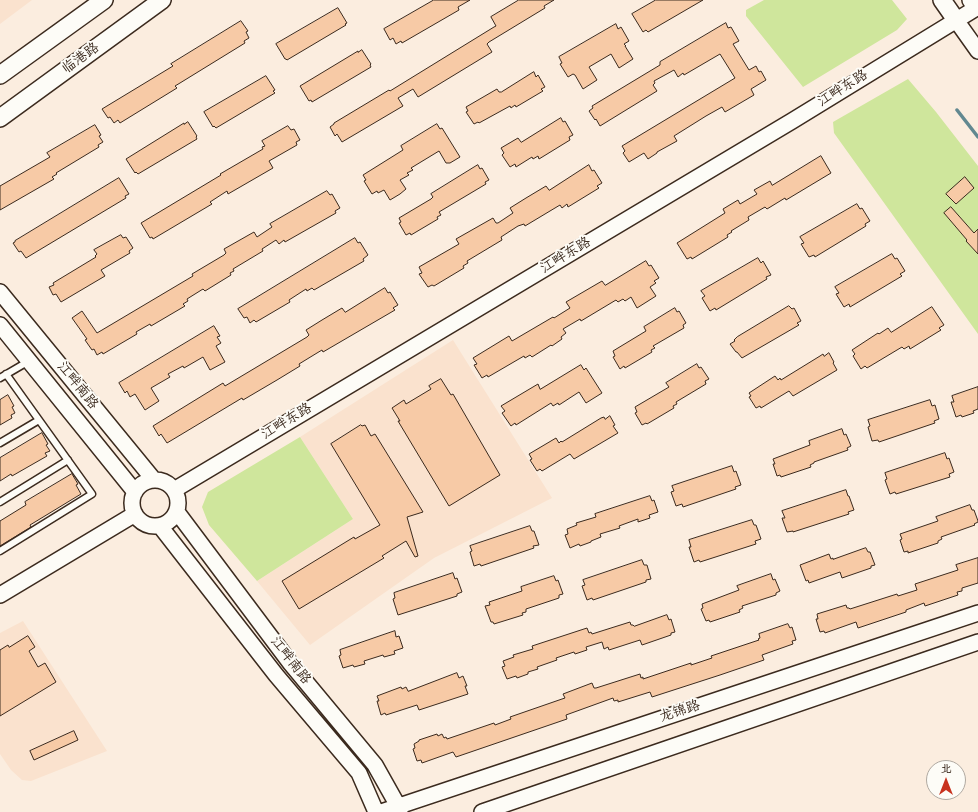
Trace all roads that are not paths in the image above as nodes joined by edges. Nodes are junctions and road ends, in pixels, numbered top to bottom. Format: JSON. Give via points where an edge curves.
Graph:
{"nodes":[{"id":1,"x":104,"y":0,"type":"edge"},
{"id":2,"x":162,"y":0,"type":"edge"},
{"id":3,"x":942,"y":0,"type":"edge"},
{"id":4,"x":976,"y":6,"type":"edge"},
{"id":5,"x":956,"y":20,"type":"junction"},
{"id":6,"x":978,"y":51,"type":"edge"},
{"id":7,"x":0,"y":75,"type":"edge"},
{"id":8,"x":0,"y":118,"type":"edge"},
{"id":9,"x":0,"y":292,"type":"edge"},
{"id":10,"x":0,"y":325,"type":"edge"},
{"id":11,"x":29,"y":361,"type":"junction"},
{"id":12,"x":6,"y":374,"type":"junction"},
{"id":13,"x":0,"y":378,"type":"edge"},
{"id":14,"x":39,"y":420,"type":"junction"},
{"id":15,"x":0,"y":443,"type":"edge"},
{"id":16,"x":68,"y":460,"type":"junction"},
{"id":17,"x":154,"y":480,"type":"junction"},
{"id":18,"x":174,"y":490,"type":"junction"},
{"id":19,"x":135,"y":492,"type":"junction"},
{"id":20,"x":0,"y":502,"type":"edge"},
{"id":21,"x":177,"y":512,"type":"junction"},
{"id":22,"x":135,"y":514,"type":"junction"},
{"id":23,"x":160,"y":526,"type":"junction"},
{"id":24,"x":0,"y":551,"type":"edge"},
{"id":25,"x":0,"y":595,"type":"edge"},
{"id":26,"x":978,"y":613,"type":"edge"},
{"id":27,"x":978,"y":642,"type":"edge"},
{"id":28,"x":399,"y":809,"type":"edge"},
{"id":29,"x":376,"y":812,"type":"edge"},
{"id":30,"x":381,"y":812,"type":"edge"},
{"id":31,"x":482,"y":812,"type":"edge"}],
"edges":[{"from":1,"to":7,"type":"main road"},
{"from":2,"to":8,"type":"main road","name":"临港路"},
{"from":3,"to":5,"type":"main road"},
{"from":4,"to":5,"type":"street","name":"江畔东路"},
{"from":5,"to":6,"type":"street"},
{"from":5,"to":18,"type":"street","name":"江畔东路"},
{"from":9,"to":17,"type":"street","name":"江畔南路"},
{"from":10,"to":11,"type":"street","name":"江畔南路"},
{"from":11,"to":12,"type":"lane"},
{"from":11,"to":19,"type":"street","name":"江畔南路"},
{"from":12,"to":13,"type":"lane"},
{"from":12,"to":14,"type":"lane"},
{"from":14,"to":15,"type":"lane"},
{"from":14,"to":16,"type":"lane"},
{"from":16,"to":20,"type":"lane"},
{"from":16,"to":24,"type":"lane","via":[[92,494]]},
{"from":17,"to":18,"type":"street","via":[[169,484]]},
{"from":17,"to":19,"type":"street","via":[[140,486]]},
{"from":18,"to":21,"type":"street","via":[[178,504]]},
{"from":19,"to":22,"type":"street","via":[[132,506]]},
{"from":21,"to":23,"type":"street","via":[[167,523]]},
{"from":21,"to":28,"type":"street","name":"江畔南路","via":[[291,664],[375,765]]},
{"from":22,"to":23,"type":"street","via":[[145,524]]},
{"from":22,"to":25,"type":"street"},
{"from":23,"to":29,"type":"street","name":"江畔南路","via":[[276,675],[359,773]]},
{"from":26,"to":28,"type":"street","name":"龙锦路"},
{"from":27,"to":31,"type":"street"},
{"from":28,"to":30,"type":"street","name":"龙锦路"}]}
